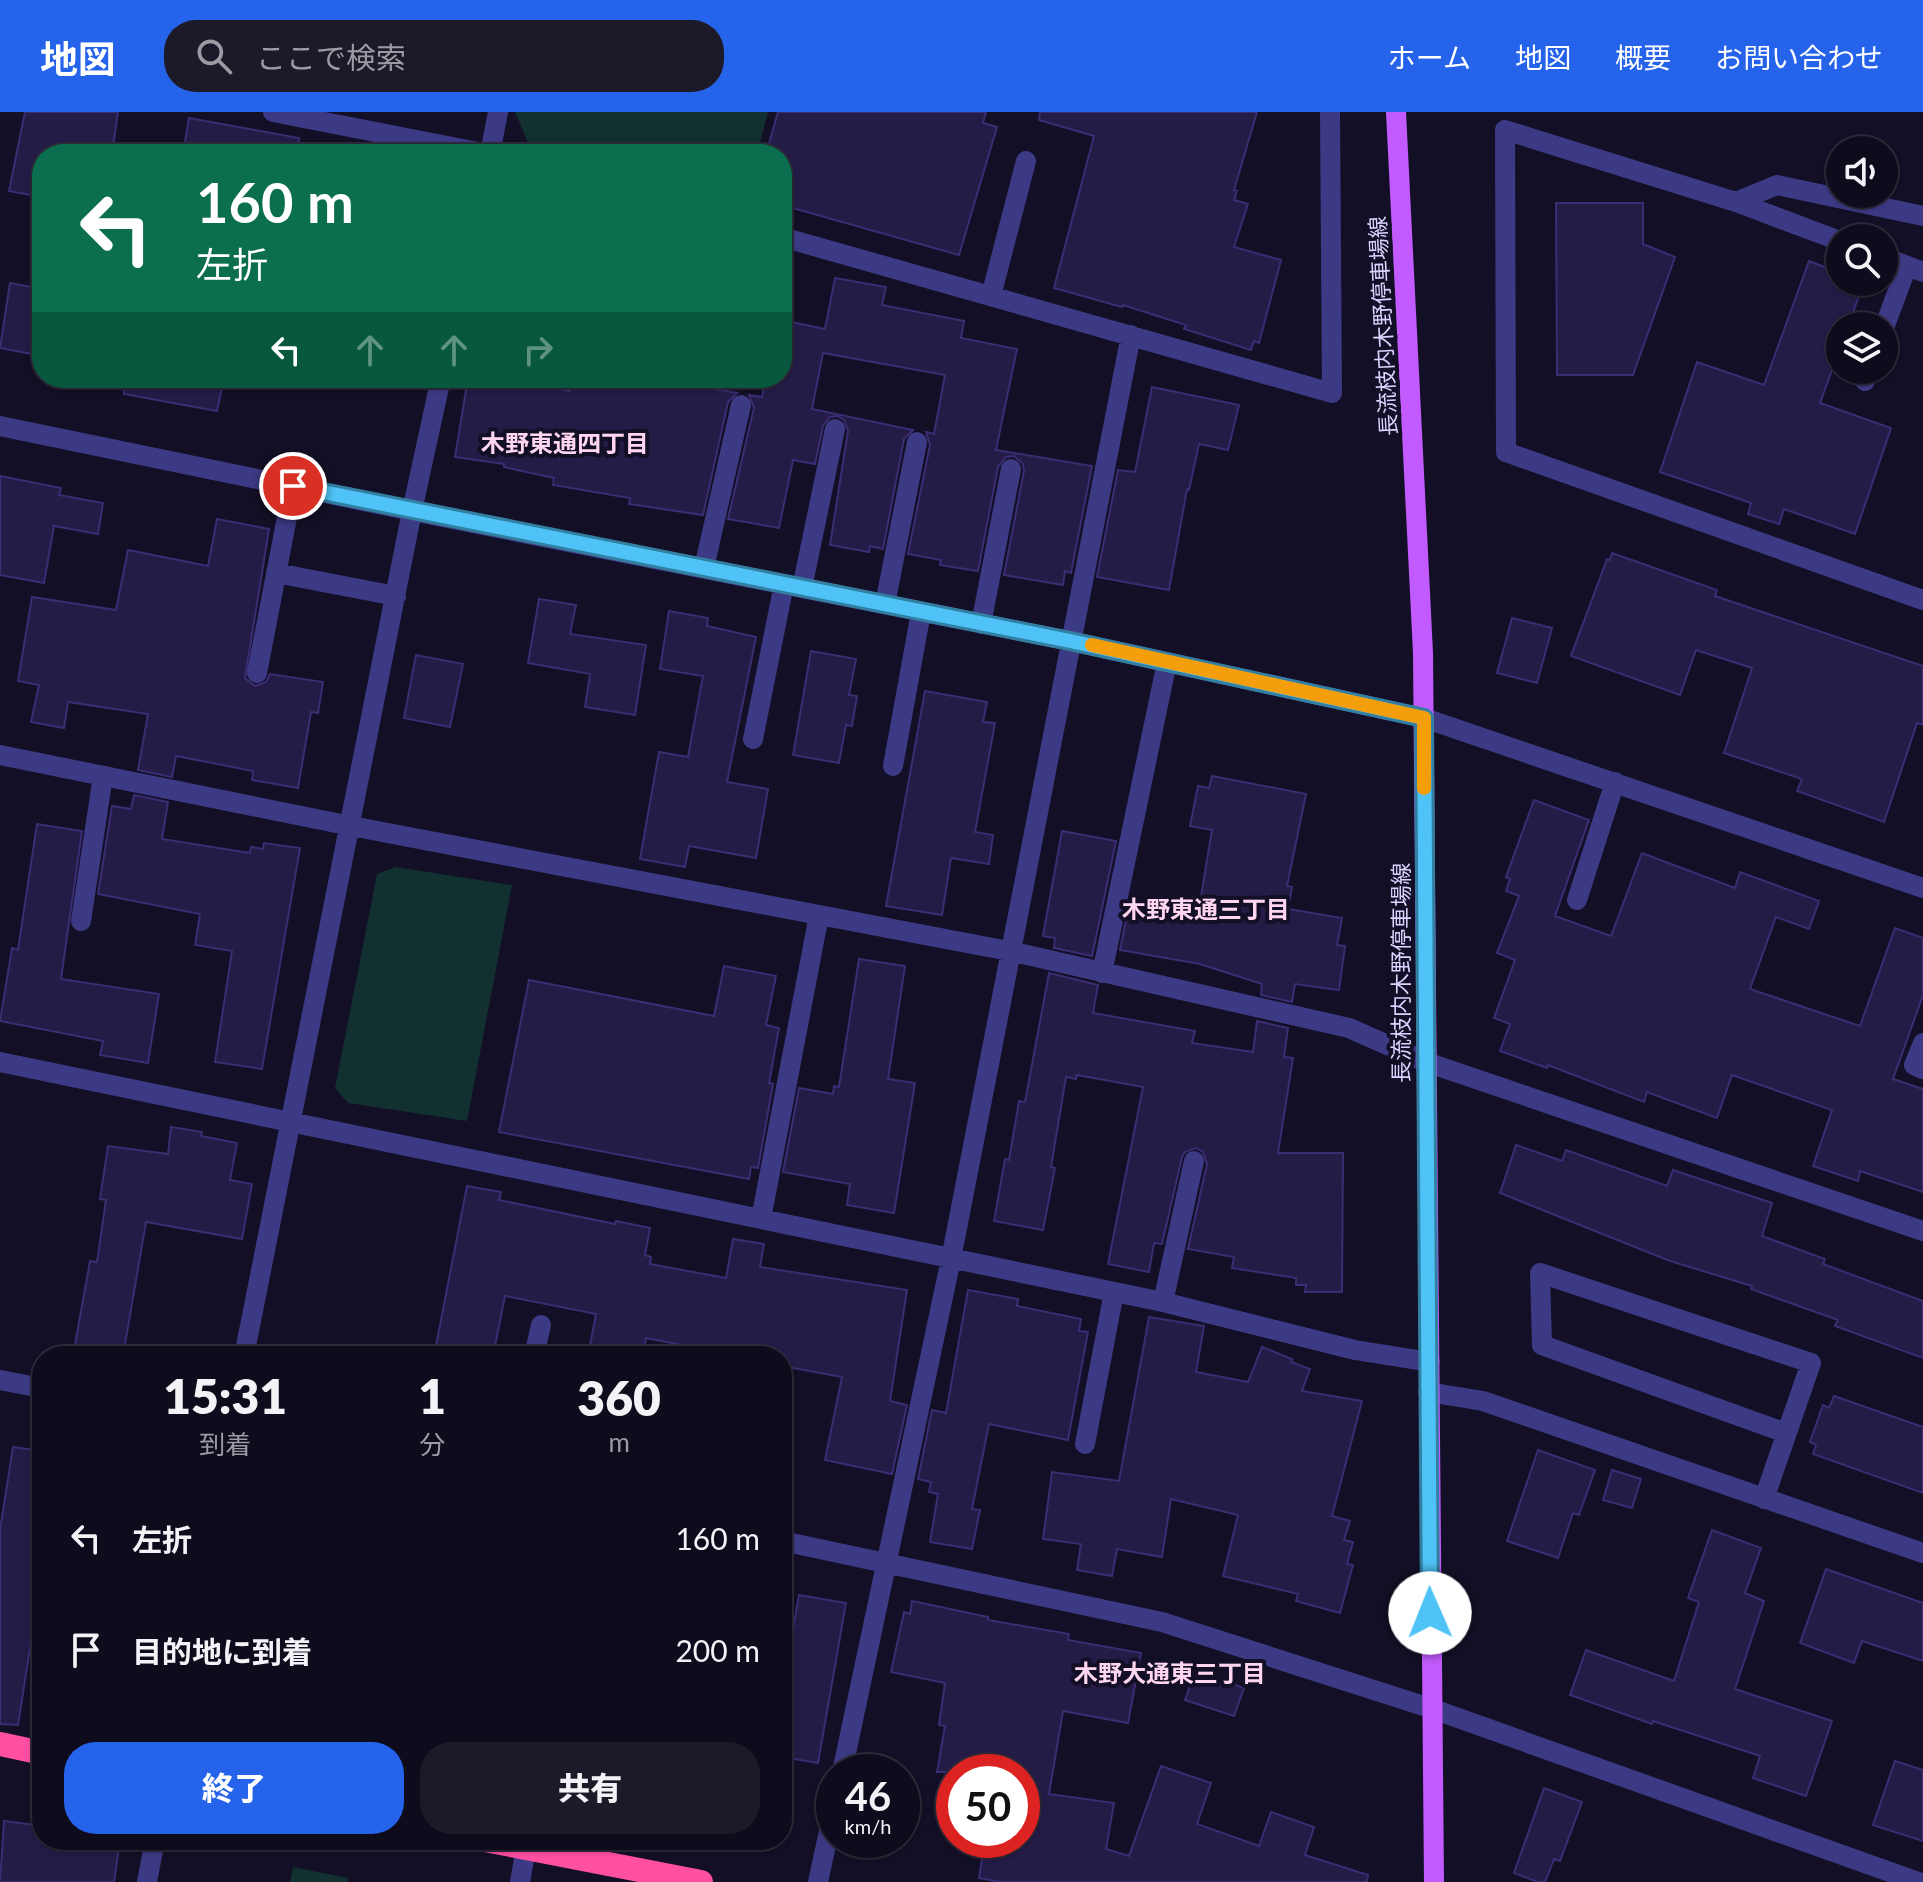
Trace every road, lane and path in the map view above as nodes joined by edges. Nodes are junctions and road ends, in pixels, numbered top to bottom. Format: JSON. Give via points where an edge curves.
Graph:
{"nodes":[{"id":1,"x":273,"y":112,"type":"edge"},
{"id":2,"x":498,"y":112,"type":"edge"},
{"id":3,"x":1330,"y":112,"type":"edge"},
{"id":4,"x":1396,"y":112,"type":"edge"},
{"id":5,"x":364,"y":122,"type":"edge"},
{"id":6,"x":450,"y":144,"type":"edge"},
{"id":7,"x":491,"y":144,"type":"edge"},
{"id":8,"x":1026,"y":161,"type":"dead end"},
{"id":9,"x":1736,"y":202,"type":"junction"},
{"id":10,"x":1923,"y":216,"type":"edge"},
{"id":11,"x":1826,"y":236,"type":"edge"},
{"id":12,"x":792,"y":240,"type":"edge"},
{"id":13,"x":1915,"y":269,"type":"edge"},
{"id":14,"x":991,"y":296,"type":"junction"},
{"id":15,"x":1892,"y":312,"type":"edge"},
{"id":16,"x":1131,"y":335,"type":"junction"},
{"id":17,"x":439,"y":388,"type":"edge"},
{"id":18,"x":741,"y":405,"type":"dead end"},
{"id":19,"x":0,"y":426,"type":"edge"},
{"id":20,"x":835,"y":429,"type":"dead end"},
{"id":21,"x":917,"y":442,"type":"dead end"},
{"id":22,"x":1011,"y":469,"type":"dead end"},
{"id":23,"x":293,"y":486,"type":"junction"},
{"id":24,"x":412,"y":511,"type":"junction"},
{"id":25,"x":704,"y":568,"type":"junction"},
{"id":26,"x":276,"y":573,"type":"junction"},
{"id":27,"x":793,"y":586,"type":"junction"},
{"id":28,"x":396,"y":596,"type":"junction"},
{"id":29,"x":1923,"y":600,"type":"edge"},
{"id":30,"x":885,"y":604,"type":"junction"},
{"id":31,"x":921,"y":612,"type":"junction"},
{"id":32,"x":981,"y":624,"type":"junction"},
{"id":33,"x":1070,"y":641,"type":"junction"},
{"id":34,"x":1167,"y":662,"type":"junction"},
{"id":35,"x":257,"y":673,"type":"dead end"},
{"id":36,"x":1424,"y":718,"type":"junction"},
{"id":37,"x":753,"y":739,"type":"dead end"},
{"id":38,"x":0,"y":755,"type":"edge"},
{"id":39,"x":893,"y":766,"type":"dead end"},
{"id":40,"x":103,"y":776,"type":"junction"},
{"id":41,"x":1615,"y":782,"type":"junction"},
{"id":42,"x":351,"y":826,"type":"junction"},
{"id":43,"x":1923,"y":888,"type":"edge"},
{"id":44,"x":1577,"y":900,"type":"dead end"},
{"id":45,"x":819,"y":915,"type":"junction"},
{"id":46,"x":81,"y":921,"type":"dead end"},
{"id":47,"x":1009,"y":951,"type":"junction"},
{"id":48,"x":1102,"y":973,"type":"junction"},
{"id":49,"x":1923,"y":1043,"type":"edge"},
{"id":50,"x":0,"y":1062,"type":"edge"},
{"id":51,"x":1426,"y":1062,"type":"junction"},
{"id":52,"x":1923,"y":1069,"type":"edge"},
{"id":53,"x":292,"y":1121,"type":"junction"},
{"id":54,"x":1194,"y":1161,"type":"dead end"},
{"id":55,"x":761,"y":1219,"type":"junction"},
{"id":56,"x":1923,"y":1231,"type":"edge"},
{"id":57,"x":951,"y":1259,"type":"junction"},
{"id":58,"x":1114,"y":1292,"type":"junction"},
{"id":59,"x":1163,"y":1302,"type":"junction"},
{"id":60,"x":541,"y":1325,"type":"dead end"},
{"id":61,"x":246,"y":1346,"type":"edge"},
{"id":62,"x":536,"y":1346,"type":"edge"},
{"id":63,"x":1430,"y":1362,"type":"junction"},
{"id":64,"x":0,"y":1380,"type":"edge"},
{"id":65,"x":32,"y":1386,"type":"edge"},
{"id":66,"x":1428,"y":1392,"type":"junction"},
{"id":67,"x":1786,"y":1433,"type":"junction"},
{"id":68,"x":1085,"y":1444,"type":"dead end"},
{"id":69,"x":1764,"y":1499,"type":"junction"},
{"id":70,"x":792,"y":1543,"type":"edge"},
{"id":71,"x":1923,"y":1553,"type":"edge"},
{"id":72,"x":887,"y":1563,"type":"junction"},
{"id":73,"x":1430,"y":1708,"type":"junction"},
{"id":74,"x":0,"y":1744,"type":"edge"},
{"id":75,"x":32,"y":1751,"type":"edge"},
{"id":76,"x":846,"y":1754,"type":"edge"},
{"id":77,"x":153,"y":1850,"type":"edge"},
{"id":78,"x":526,"y":1850,"type":"edge"},
{"id":79,"x":536,"y":1850,"type":"edge"},
{"id":80,"x":823,"y":1858,"type":"edge"},
{"id":81,"x":147,"y":1882,"type":"edge"},
{"id":82,"x":520,"y":1882,"type":"edge"},
{"id":83,"x":701,"y":1882,"type":"edge"},
{"id":84,"x":818,"y":1882,"type":"edge"},
{"id":85,"x":1434,"y":1882,"type":"edge"},
{"id":86,"x":1918,"y":1882,"type":"edge"}],
"edges":[{"from":1,"to":5,"type":"street"},
{"from":2,"to":7,"type":"street"},
{"from":3,"to":16,"type":"street","via":[[1332,393]]},
{"from":4,"to":36,"type":"main road","name":"長流枝内木野停車場線"},
{"from":5,"to":6,"type":"street"},
{"from":8,"to":14,"type":"street"},
{"from":9,"to":10,"type":"street","via":[[1777,185]]},
{"from":9,"to":11,"type":"street"},
{"from":9,"to":29,"type":"street","via":[[1505,130],[1506,452]]},
{"from":12,"to":14,"type":"street"},
{"from":13,"to":15,"type":"street"},
{"from":14,"to":16,"type":"street"},
{"from":16,"to":33,"type":"street"},
{"from":17,"to":24,"type":"street"},
{"from":18,"to":25,"type":"street"},
{"from":19,"to":23,"type":"street"},
{"from":20,"to":27,"type":"street"},
{"from":21,"to":30,"type":"street"},
{"from":22,"to":32,"type":"street"},
{"from":23,"to":24,"type":"street"},
{"from":23,"to":26,"type":"street"},
{"from":24,"to":25,"type":"street"},
{"from":24,"to":28,"type":"street"},
{"from":25,"to":27,"type":"street"},
{"from":26,"to":28,"type":"street"},
{"from":26,"to":35,"type":"street"},
{"from":27,"to":30,"type":"street"},
{"from":27,"to":37,"type":"street"},
{"from":28,"to":42,"type":"street"},
{"from":30,"to":31,"type":"street"},
{"from":31,"to":32,"type":"street"},
{"from":31,"to":39,"type":"street"},
{"from":32,"to":33,"type":"street"},
{"from":33,"to":34,"type":"street"},
{"from":33,"to":47,"type":"street"},
{"from":34,"to":36,"type":"street"},
{"from":34,"to":48,"type":"street"},
{"from":36,"to":41,"type":"street"},
{"from":36,"to":51,"type":"main road","name":"長流枝内木野停車場線"},
{"from":38,"to":40,"type":"street"},
{"from":40,"to":42,"type":"street"},
{"from":40,"to":46,"type":"street"},
{"from":41,"to":43,"type":"street"},
{"from":41,"to":44,"type":"street"},
{"from":42,"to":45,"type":"street"},
{"from":42,"to":53,"type":"street"},
{"from":45,"to":47,"type":"street"},
{"from":45,"to":55,"type":"street"},
{"from":47,"to":48,"type":"street"},
{"from":47,"to":57,"type":"street"},
{"from":48,"to":51,"type":"street","via":[[1349,1028]]},
{"from":49,"to":52,"type":"street","via":[[1914,1065]]},
{"from":50,"to":53,"type":"street"},
{"from":51,"to":56,"type":"street"},
{"from":51,"to":63,"type":"main road","name":"長流枝内木野停車場線"},
{"from":53,"to":55,"type":"street"},
{"from":53,"to":61,"type":"street"},
{"from":54,"to":59,"type":"street"},
{"from":55,"to":57,"type":"street"},
{"from":57,"to":58,"type":"street"},
{"from":57,"to":72,"type":"street"},
{"from":58,"to":59,"type":"street"},
{"from":58,"to":68,"type":"street"},
{"from":59,"to":63,"type":"street","via":[[1355,1350]]},
{"from":60,"to":62,"type":"street"},
{"from":63,"to":66,"type":"main road","name":"長流枝内木野停車場線"},
{"from":64,"to":65,"type":"street"},
{"from":66,"to":69,"type":"street","via":[[1483,1401]]},
{"from":66,"to":73,"type":"main road","name":"長流枝内木野停車場線"},
{"from":67,"to":67,"type":"street","via":[[1811,1363],[1540,1273],[1542,1345]]},
{"from":67,"to":69,"type":"street"},
{"from":69,"to":71,"type":"street"},
{"from":70,"to":72,"type":"street"},
{"from":72,"to":73,"type":"street","via":[[1162,1622]]},
{"from":72,"to":76,"type":"street"},
{"from":73,"to":85,"type":"main road","name":"長流枝内木野停車場線"},
{"from":73,"to":86,"type":"street"},
{"from":74,"to":75,"type":"highway"},
{"from":77,"to":81,"type":"street"},
{"from":78,"to":82,"type":"street"},
{"from":79,"to":83,"type":"highway"},
{"from":80,"to":84,"type":"street"}]}
